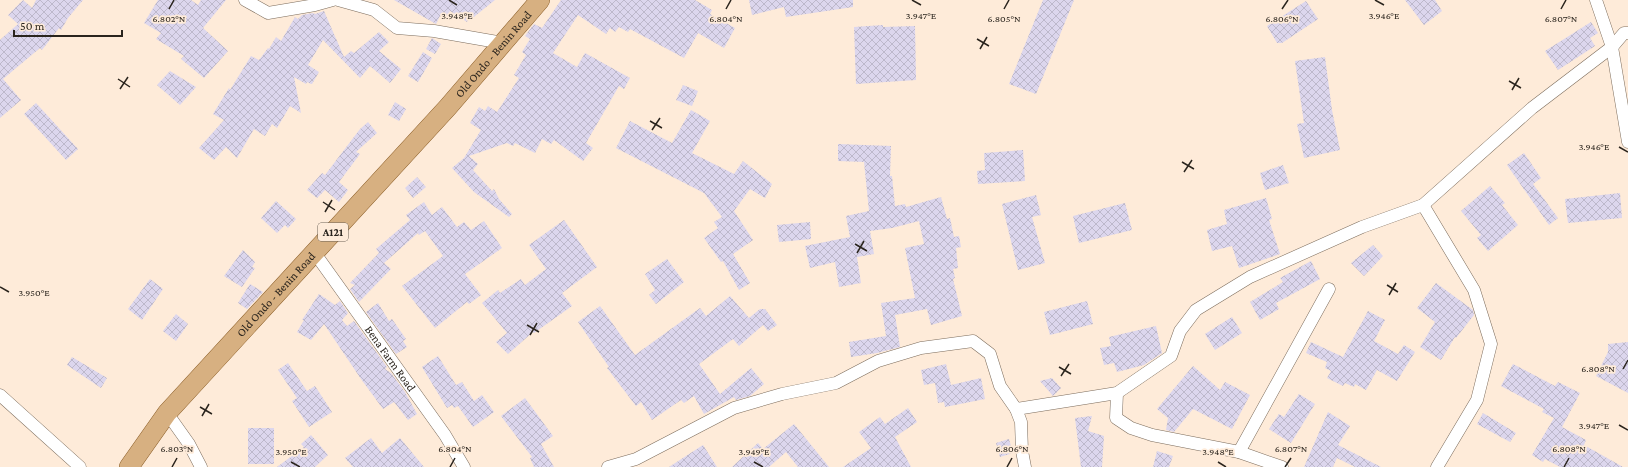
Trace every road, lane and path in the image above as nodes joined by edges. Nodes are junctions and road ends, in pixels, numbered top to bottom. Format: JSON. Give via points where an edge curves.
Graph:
{"nodes":[{"id":1,"x":245,"y":0,"type":"edge"},
{"id":2,"x":333,"y":0,"type":"edge"},
{"id":3,"x":338,"y":0,"type":"edge"},
{"id":4,"x":540,"y":0,"type":"edge"},
{"id":5,"x":1596,"y":0,"type":"edge"},
{"id":6,"x":1628,"y":33,"type":"edge"},
{"id":7,"x":503,"y":43,"type":"junction"},
{"id":8,"x":1612,"y":47,"type":"junction"},
{"id":9,"x":1628,"y":142,"type":"edge"},
{"id":10,"x":1423,"y":205,"type":"junction"},
{"id":11,"x":314,"y":252,"type":"junction"},
{"id":12,"x":1329,"y":289,"type":"dead end"},
{"id":13,"x":1117,"y":393,"type":"junction"},
{"id":14,"x":0,"y":395,"type":"edge"},
{"id":15,"x":1016,"y":409,"type":"junction"},
{"id":16,"x":167,"y":413,"type":"junction"},
{"id":17,"x":1239,"y":452,"type":"junction"},
{"id":18,"x":639,"y":463,"type":"edge"},
{"id":19,"x":80,"y":467,"type":"edge"},
{"id":20,"x":129,"y":467,"type":"edge"},
{"id":21,"x":201,"y":467,"type":"edge"},
{"id":22,"x":464,"y":467,"type":"edge"},
{"id":23,"x":608,"y":467,"type":"edge"},
{"id":24,"x":1025,"y":467,"type":"edge"},
{"id":25,"x":1282,"y":467,"type":"edge"},
{"id":26,"x":1437,"y":467,"type":"edge"}],
"edges":[{"from":1,"to":2,"type":"street","via":[[268,13]]},
{"from":3,"to":7,"type":"street","via":[[374,10],[397,28],[434,31]]},
{"from":4,"to":7,"type":"main road","name":"Old Ondo - Benin Road","number":"A121"},
{"from":5,"to":8,"type":"street"},
{"from":6,"to":8,"type":"street","via":[[1624,33]]},
{"from":7,"to":11,"type":"main road","name":"Old Ondo - Benin Road","number":"A121","via":[[448,107]]},
{"from":8,"to":9,"type":"street"},
{"from":8,"to":10,"type":"street","via":[[1532,108]]},
{"from":10,"to":13,"type":"street","via":[[1362,227],[1250,277],[1196,310],[1180,331],[1172,356]]},
{"from":10,"to":26,"type":"street","via":[[1474,290],[1491,344],[1477,400]]},
{"from":11,"to":16,"type":"main road","name":"Old Ondo - Benin Road","number":"A121"},
{"from":11,"to":22,"type":"street","name":"Bena Farm Road","via":[[445,435]]},
{"from":12,"to":17,"type":"street"},
{"from":13,"to":15,"type":"street"},
{"from":13,"to":17,"type":"street","via":[[1116,418],[1131,428],[1152,435]]},
{"from":14,"to":19,"type":"street"},
{"from":15,"to":18,"type":"street","via":[[1000,386],[990,354],[973,340],[914,350],[878,361],[836,383],[782,394],[734,408]]},
{"from":15,"to":24,"type":"street","via":[[1022,422]]},
{"from":16,"to":20,"type":"main road","name":"Old Ondo - Benin Road","number":"A121"},
{"from":16,"to":21,"type":"street","via":[[189,444]]},
{"from":17,"to":25,"type":"street"},
{"from":18,"to":23,"type":"street"}]}
